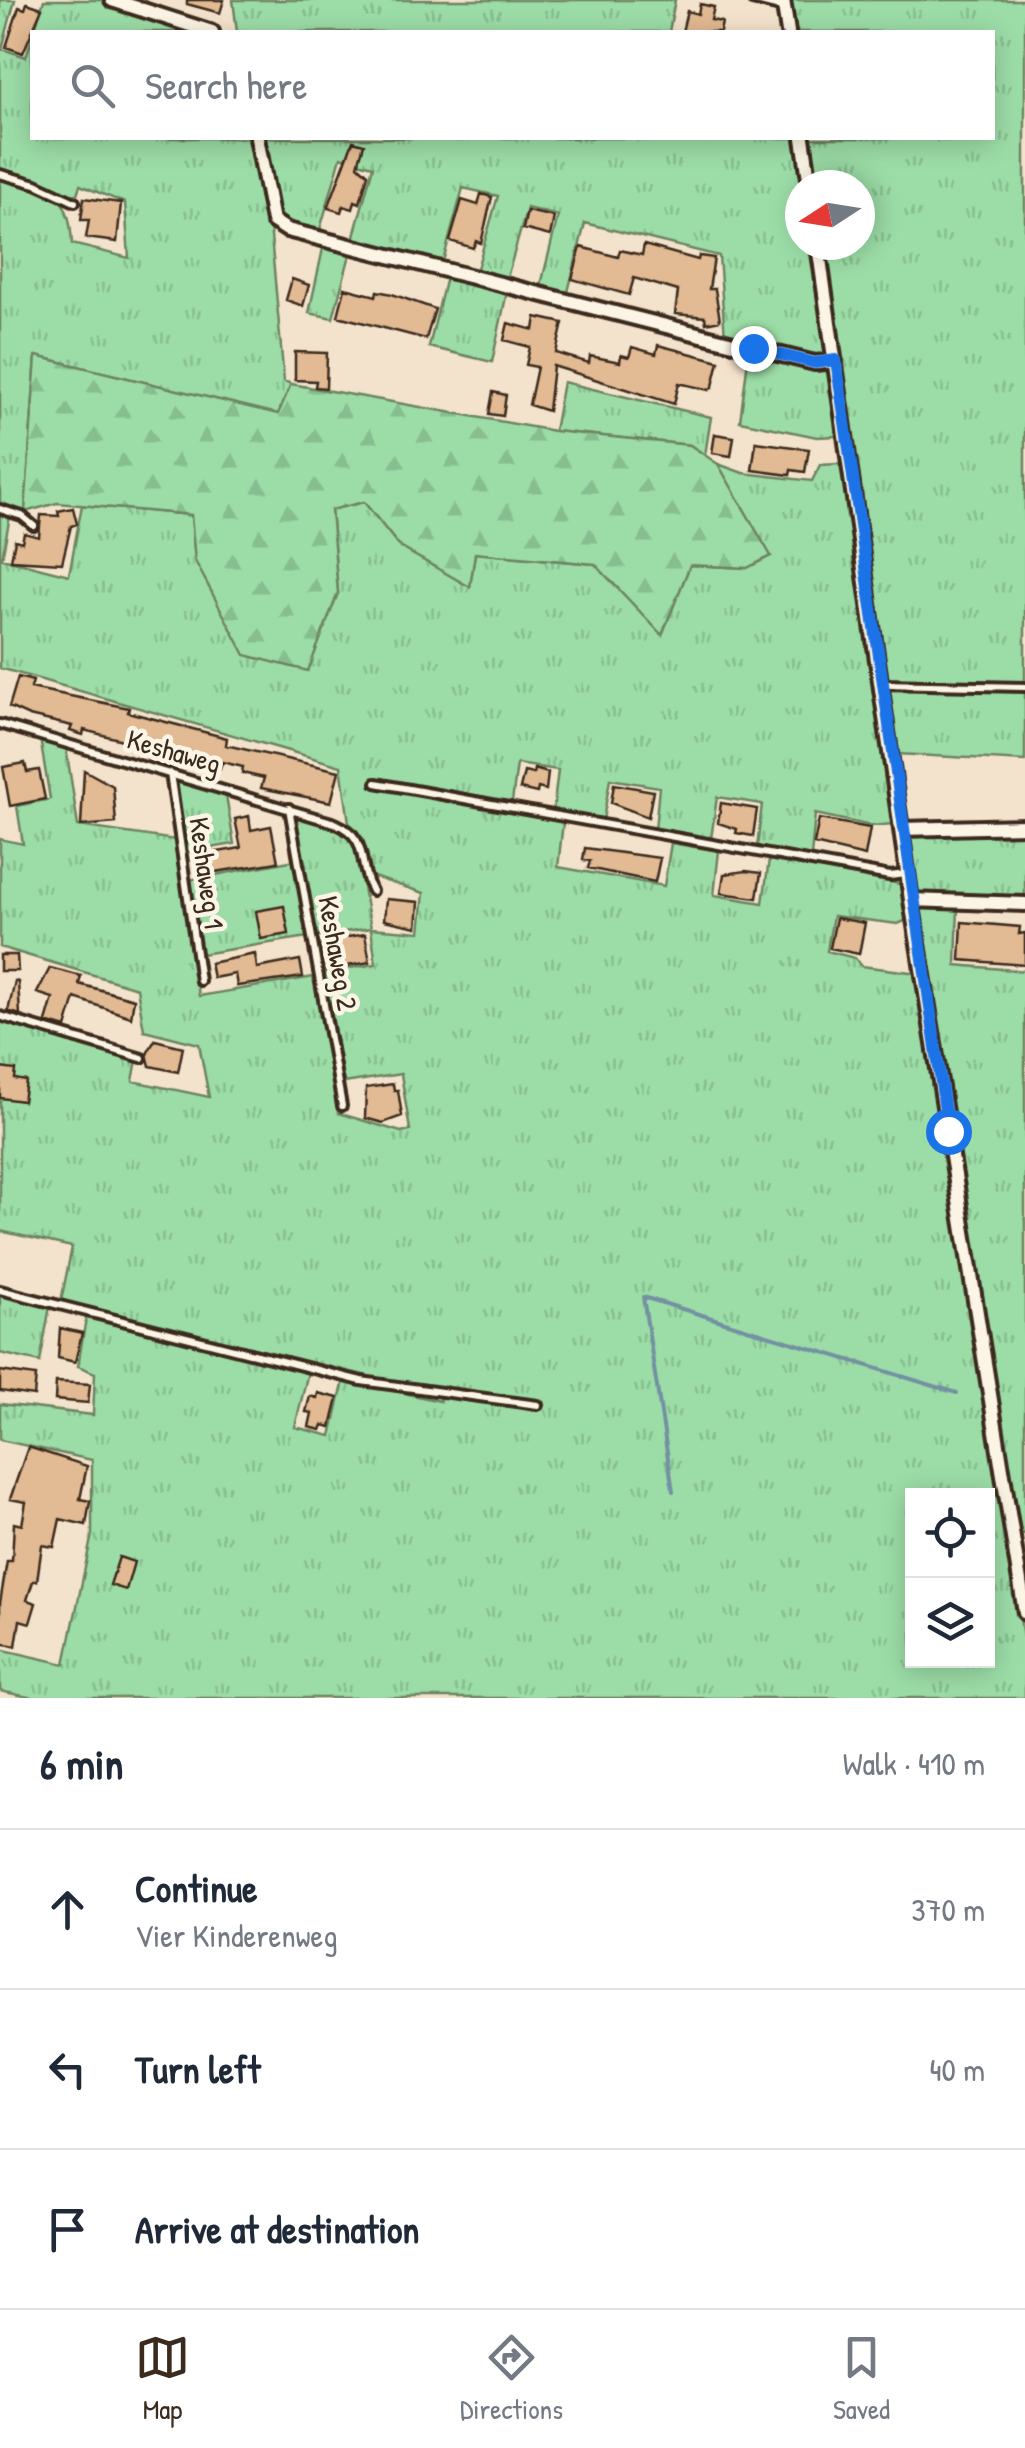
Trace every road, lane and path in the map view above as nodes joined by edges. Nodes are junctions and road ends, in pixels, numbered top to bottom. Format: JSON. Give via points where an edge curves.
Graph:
{"nodes":[{"id":1,"x":112,"y":0,"type":"edge"},
{"id":2,"x":752,"y":0,"type":"edge"},
{"id":3,"x":784,"y":4,"type":"edge"},
{"id":4,"x":205,"y":30,"type":"edge"},
{"id":5,"x":788,"y":30,"type":"edge"},
{"id":6,"x":257,"y":140,"type":"edge"},
{"id":7,"x":803,"y":140,"type":"edge"},
{"id":8,"x":808,"y":170,"type":"edge"},
{"id":9,"x":0,"y":174,"type":"edge"},
{"id":10,"x":74,"y":202,"type":"dead end"},
{"id":11,"x":820,"y":260,"type":"edge"},
{"id":12,"x":836,"y":360,"type":"junction"},
{"id":13,"x":0,"y":510,"type":"edge"},
{"id":14,"x":34,"y":526,"type":"dead end"},
{"id":15,"x":881,"y":684,"type":"junction"},
{"id":16,"x":1025,"y":687,"type":"edge"},
{"id":17,"x":0,"y":724,"type":"edge"},
{"id":18,"x":170,"y":773,"type":"junction"},
{"id":19,"x":376,"y":782,"type":"dead end"},
{"id":20,"x":289,"y":808,"type":"junction"},
{"id":21,"x":1025,"y":826,"type":"edge"},
{"id":22,"x":901,"y":829,"type":"junction"},
{"id":23,"x":908,"y":874,"type":"junction"},
{"id":24,"x":372,"y":891,"type":"dead end"},
{"id":25,"x":911,"y":900,"type":"junction"},
{"id":26,"x":1025,"y":904,"type":"edge"},
{"id":27,"x":200,"y":980,"type":"dead end"},
{"id":28,"x":0,"y":1016,"type":"edge"},
{"id":29,"x":142,"y":1058,"type":"dead end"},
{"id":30,"x":342,"y":1106,"type":"dead end"},
{"id":31,"x":0,"y":1290,"type":"edge"},
{"id":32,"x":538,"y":1405,"type":"dead end"},
{"id":33,"x":1025,"y":1613,"type":"edge"}],
"edges":[{"from":1,"to":4,"type":"street"},
{"from":2,"to":3,"type":"lane"},
{"from":3,"to":5,"type":"street"},
{"from":6,"to":12,"type":"street","via":[[273,221],[287,230],[768,352],[815,363]]},
{"from":7,"to":8,"type":"street"},
{"from":9,"to":10,"type":"lane"},
{"from":11,"to":12,"type":"street"},
{"from":12,"to":15,"type":"street"},
{"from":13,"to":14,"type":"lane"},
{"from":15,"to":16,"type":"lane"},
{"from":15,"to":22,"type":"street"},
{"from":17,"to":18,"type":"lane","name":"Keshaweg"},
{"from":18,"to":20,"type":"lane","name":"Keshaweg"},
{"from":18,"to":27,"type":"lane","name":"Keshaweg 1"},
{"from":19,"to":23,"type":"lane"},
{"from":20,"to":24,"type":"lane","name":"Keshaweg","via":[[354,832]]},
{"from":20,"to":30,"type":"lane","name":"Keshaweg 2"},
{"from":21,"to":22,"type":"street"},
{"from":22,"to":23,"type":"street"},
{"from":23,"to":25,"type":"street"},
{"from":25,"to":26,"type":"street"},
{"from":25,"to":33,"type":"street"},
{"from":28,"to":29,"type":"lane"},
{"from":31,"to":32,"type":"lane","via":[[361,1381]]}]}
